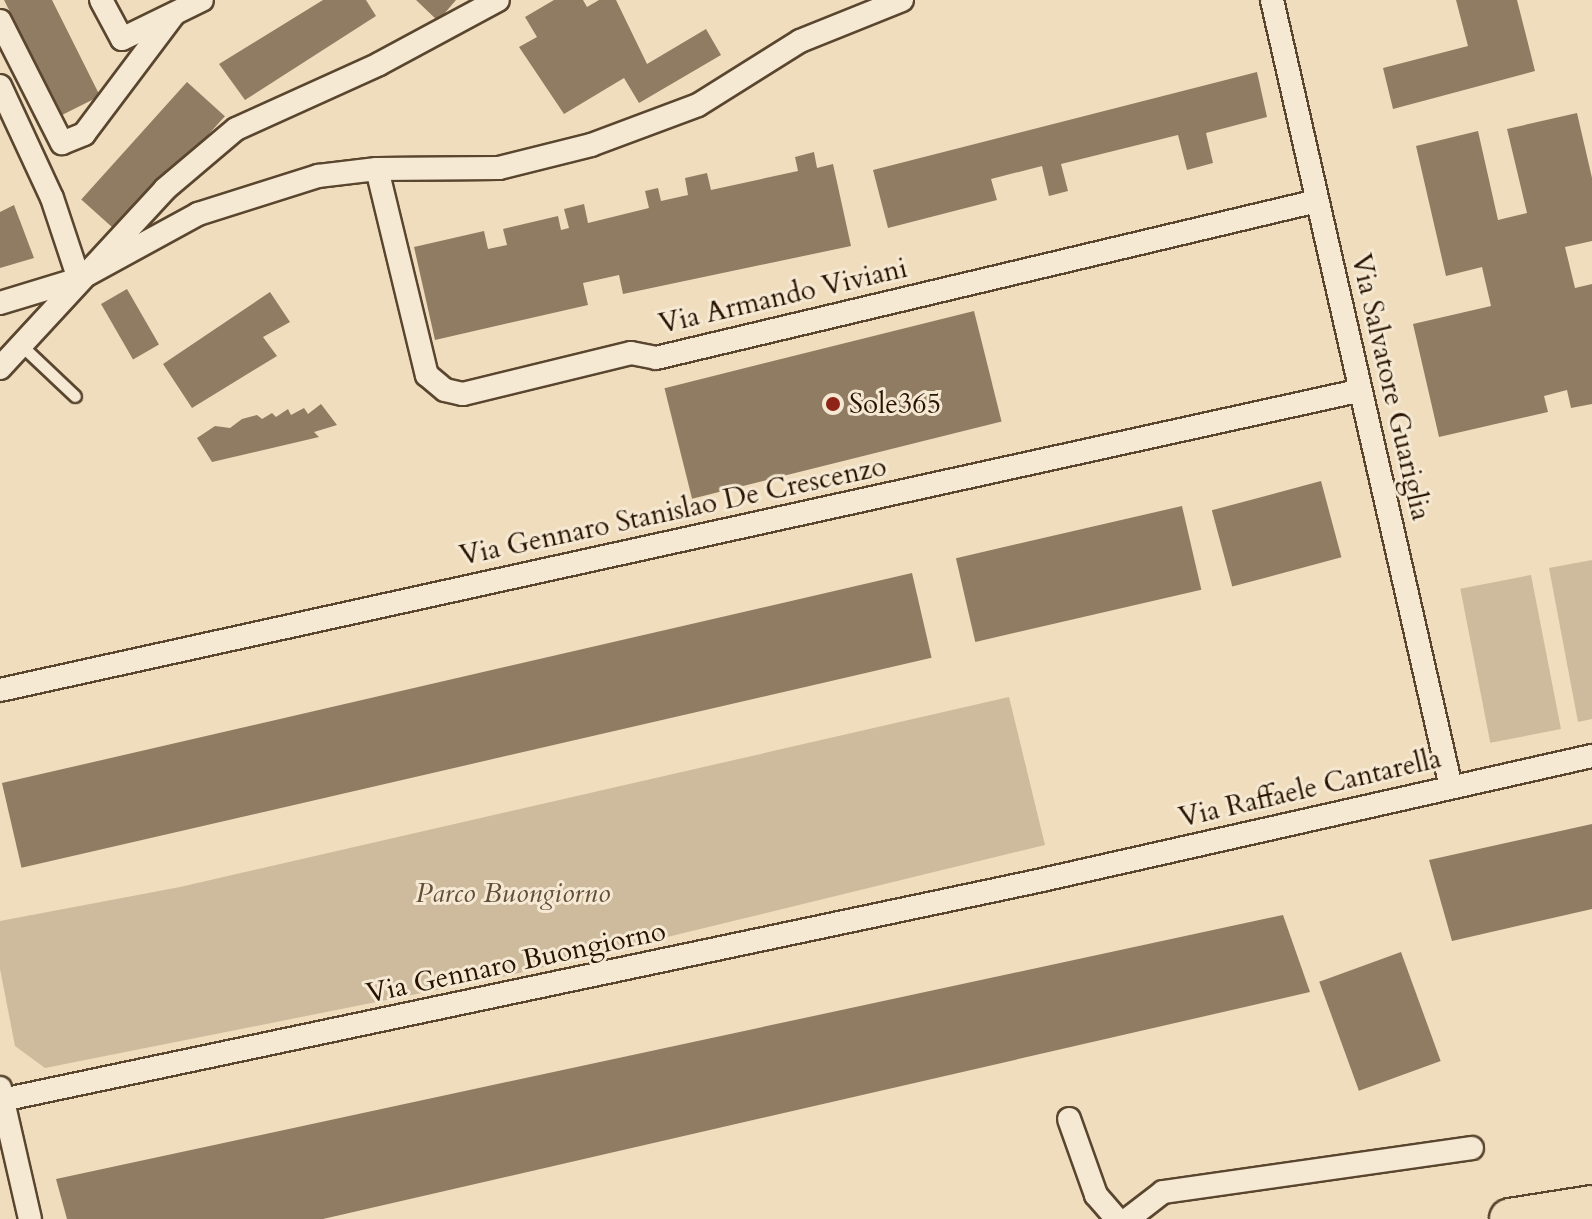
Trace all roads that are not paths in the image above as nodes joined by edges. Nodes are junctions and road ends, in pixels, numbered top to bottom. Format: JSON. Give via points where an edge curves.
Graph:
{"nodes":[{"id":1,"x":101,"y":0,"type":"edge"},
{"id":2,"x":202,"y":0,"type":"edge"},
{"id":3,"x":498,"y":0,"type":"edge"},
{"id":4,"x":902,"y":0,"type":"edge"},
{"id":5,"x":1272,"y":0,"type":"edge"},
{"id":6,"x":174,"y":14,"type":"junction"},
{"id":7,"x":0,"y":21,"type":"edge"},
{"id":8,"x":0,"y":86,"type":"edge"},
{"id":9,"x":377,"y":169,"type":"junction"},
{"id":10,"x":1317,"y":201,"type":"junction"},
{"id":11,"x":79,"y":279,"type":"junction"},
{"id":12,"x":0,"y":303,"type":"edge"},
{"id":13,"x":21,"y":345,"type":"junction"},
{"id":14,"x":0,"y":368,"type":"edge"},
{"id":15,"x":1358,"y":391,"type":"junction"},
{"id":16,"x":75,"y":396,"type":"dead end"},
{"id":17,"x":0,"y":690,"type":"edge"},
{"id":18,"x":1592,"y":756,"type":"edge"},
{"id":19,"x":1451,"y":787,"type":"junction"},
{"id":20,"x":1042,"y":880,"type":"joint"},
{"id":21,"x":1,"y":1093,"type":"edge"},
{"id":22,"x":1069,"y":1119,"type":"dead end"},
{"id":23,"x":1472,"y":1148,"type":"dead end"},
{"id":24,"x":1592,"y":1206,"type":"edge"},
{"id":25,"x":30,"y":1219,"type":"edge"},
{"id":26,"x":1117,"y":1219,"type":"edge"},
{"id":27,"x":1128,"y":1219,"type":"edge"},
{"id":28,"x":1510,"y":1219,"type":"edge"}],
"edges":[{"from":1,"to":6,"type":"street","via":[[122,39]]},
{"from":2,"to":6,"type":"street"},
{"from":3,"to":11,"type":"street","via":[[379,64],[236,129],[165,189]]},
{"from":4,"to":9,"type":"street","via":[[800,41],[698,105],[591,145],[499,168]]},
{"from":5,"to":10,"type":"street","name":"Via Salvatore Guariglia"},
{"from":6,"to":7,"type":"street","via":[[84,134],[62,143]]},
{"from":8,"to":11,"type":"street","via":[[52,198]]},
{"from":9,"to":10,"type":"street","name":"Via Armando Viviani","via":[[427,375],[445,390],[463,394],[631,353],[656,358]]},
{"from":9,"to":11,"type":"street","via":[[318,176],[198,214]]},
{"from":10,"to":15,"type":"street","name":"Via Salvatore Guariglia"},
{"from":11,"to":12,"type":"street"},
{"from":11,"to":13,"type":"street"},
{"from":13,"to":14,"type":"street"},
{"from":13,"to":16,"type":"lane"},
{"from":15,"to":17,"type":"street","name":"Via Gennaro Stanislao De Crescenzo"},
{"from":15,"to":19,"type":"street","name":"Via Salvatore Guariglia"},
{"from":18,"to":19,"type":"street","name":"Via Raffaele Cantarella"},
{"from":19,"to":20,"type":"street","name":"Via Raffaele Cantarella"},
{"from":20,"to":21,"type":"street","name":"Via Gennaro Buongiorno"},
{"from":21,"to":25,"type":"street"},
{"from":22,"to":26,"type":"street","via":[[1096,1195]]},
{"from":23,"to":27,"type":"street","via":[[1163,1192]]},
{"from":24,"to":28,"type":"highway"}]}
